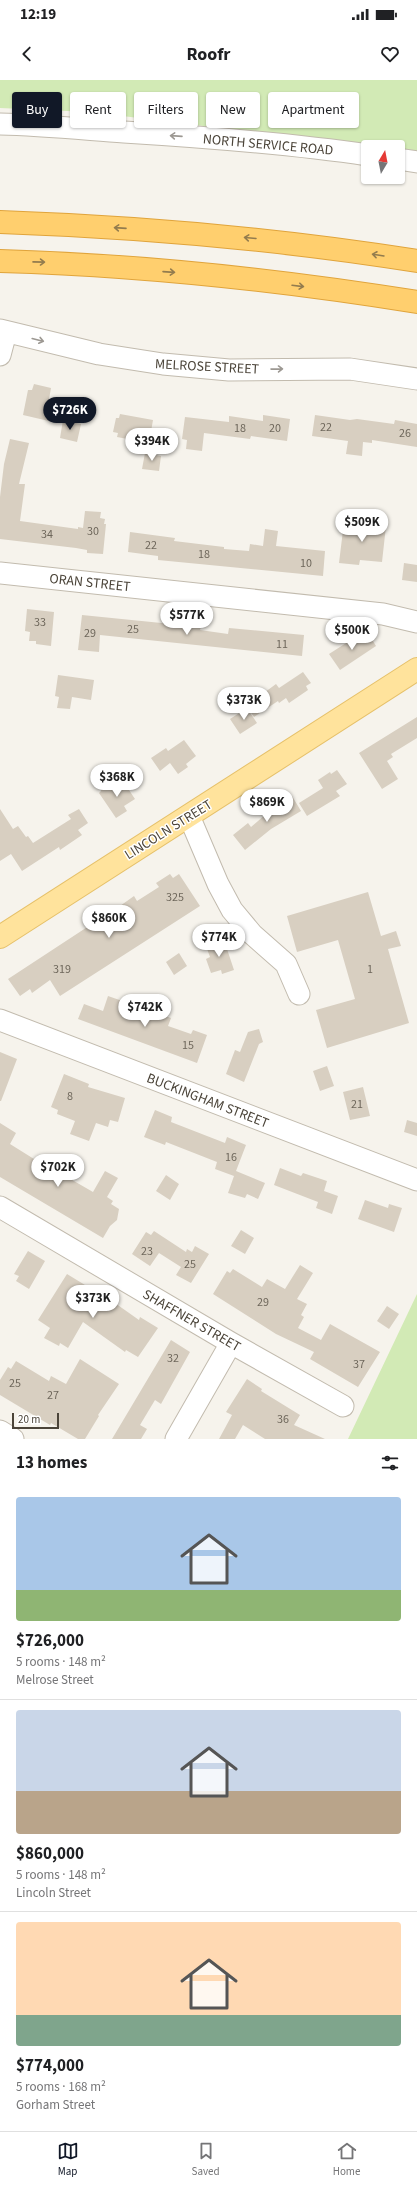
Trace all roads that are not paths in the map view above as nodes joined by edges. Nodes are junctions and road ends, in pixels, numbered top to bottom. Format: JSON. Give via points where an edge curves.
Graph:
{"nodes":[{"id":1,"x":0,"y":124,"type":"edge"},
{"id":2,"x":361,"y":154,"type":"edge"},
{"id":3,"x":405,"y":160,"type":"edge"},
{"id":4,"x":417,"y":162,"type":"edge"},
{"id":5,"x":0,"y":222,"type":"edge"},
{"id":6,"x":0,"y":261,"type":"edge"},
{"id":7,"x":417,"y":261,"type":"edge"},
{"id":8,"x":417,"y":302,"type":"edge"},
{"id":9,"x":3,"y":331,"type":"edge"},
{"id":10,"x":0,"y":355,"type":"edge"},
{"id":11,"x":417,"y":379,"type":"edge"},
{"id":12,"x":0,"y":573,"type":"edge"},
{"id":13,"x":417,"y":622,"type":"edge"},
{"id":14,"x":417,"y":670,"type":"edge"},
{"id":15,"x":189,"y":816,"type":"junction"},
{"id":16,"x":0,"y":937,"type":"edge"},
{"id":17,"x":299,"y":994,"type":"dead end"},
{"id":18,"x":0,"y":1020,"type":"edge"},
{"id":19,"x":417,"y":1180,"type":"edge"},
{"id":20,"x":0,"y":1207,"type":"edge"},
{"id":21,"x":231,"y":1343,"type":"junction"},
{"id":22,"x":343,"y":1406,"type":"dead end"},
{"id":23,"x":0,"y":1432,"type":"edge"},
{"id":24,"x":13,"y":1439,"type":"edge"},
{"id":25,"x":176,"y":1439,"type":"edge"}],
"edges":[{"from":2,"to":1,"type":"street","name":"NORTH SERVICE ROAD","one_way":true,"via":[[182,136]]},
{"from":3,"to":4,"type":"street"},
{"from":7,"to":5,"type":"highway","one_way":true,"via":[[259,239],[81,225]]},
{"from":6,"to":8,"type":"highway","one_way":true,"via":[[218,276]]},
{"from":9,"to":10,"type":"street"},
{"from":9,"to":11,"type":"street","name":"MELROSE STREET","one_way":true,"via":[[99,354],[162,364],[229,370],[350,369]]},
{"from":12,"to":13,"type":"street","name":"ORAN STREET","via":[[383,614]]},
{"from":14,"to":15,"type":"main road","name":"LINCOLN STREET"},
{"from":15,"to":16,"type":"main road","name":"LINCOLN STREET"},
{"from":15,"to":17,"type":"street","via":[[232,910],[252,934],[286,964]]},
{"from":18,"to":19,"type":"street","name":"BUCKINGHAM STREET"},
{"from":20,"to":21,"type":"street","name":"SHAFFNER STREET"},
{"from":21,"to":22,"type":"street","name":"SHAFFNER STREET"},
{"from":21,"to":25,"type":"street"},
{"from":23,"to":24,"type":"street"}]}
